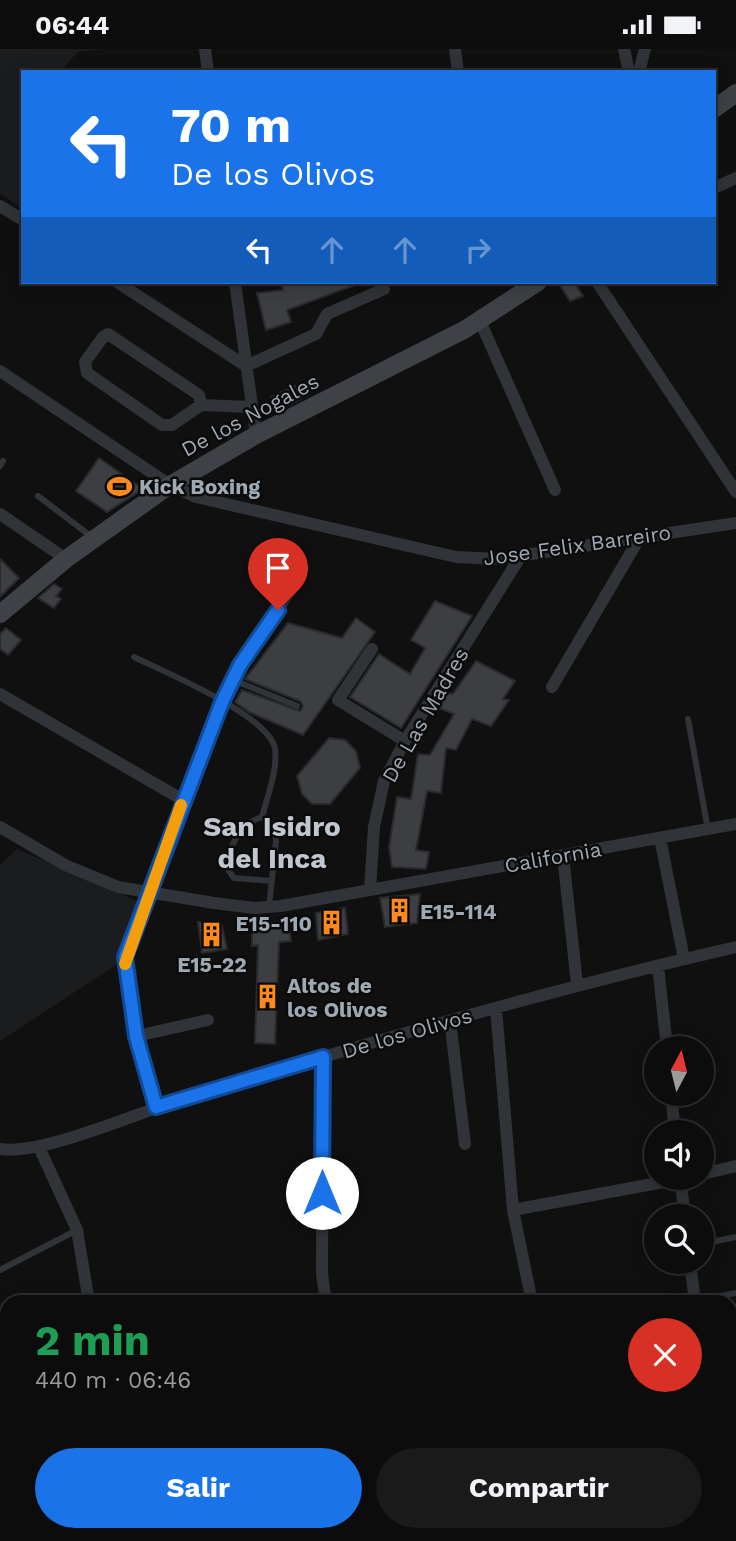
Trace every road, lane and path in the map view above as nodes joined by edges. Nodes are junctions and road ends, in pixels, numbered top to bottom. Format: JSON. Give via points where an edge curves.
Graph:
{"nodes":[{"id":1,"x":205,"y":49,"type":"edge"},
{"id":2,"x":455,"y":49,"type":"edge"},
{"id":3,"x":624,"y":49,"type":"edge"},
{"id":4,"x":645,"y":49,"type":"edge"},
{"id":5,"x":208,"y":70,"type":"edge"},
{"id":6,"x":457,"y":70,"type":"edge"},
{"id":7,"x":629,"y":70,"type":"edge"},
{"id":8,"x":640,"y":70,"type":"edge"},
{"id":9,"x":736,"y":93,"type":"edge"},
{"id":10,"x":716,"y":108,"type":"edge"},
{"id":11,"x":736,"y":178,"type":"edge"},
{"id":12,"x":716,"y":187,"type":"edge"},
{"id":13,"x":0,"y":206,"type":"edge"},
{"id":14,"x":21,"y":220,"type":"edge"},
{"id":15,"x":122,"y":284,"type":"edge"},
{"id":16,"x":235,"y":284,"type":"edge"},
{"id":17,"x":535,"y":284,"type":"edge"},
{"id":18,"x":598,"y":284,"type":"edge"},
{"id":19,"x":380,"y":286,"type":"edge"},
{"id":20,"x":480,"y":321,"type":"junction"},
{"id":21,"x":246,"y":366,"type":"junction"},
{"id":22,"x":0,"y":371,"type":"edge"},
{"id":23,"x":201,"y":405,"type":"junction"},
{"id":24,"x":250,"y":407,"type":"junction"},
{"id":25,"x":256,"y":435,"type":"junction"},
{"id":26,"x":170,"y":485,"type":"junction"},
{"id":27,"x":555,"y":489,"type":"dead end"},
{"id":28,"x":736,"y":492,"type":"edge"},
{"id":29,"x":38,"y":496,"type":"dead end"},
{"id":30,"x":0,"y":514,"type":"edge"},
{"id":31,"x":736,"y":523,"type":"edge"},
{"id":32,"x":640,"y":537,"type":"junction"},
{"id":33,"x":94,"y":538,"type":"junction"},
{"id":34,"x":522,"y":554,"type":"junction"},
{"id":35,"x":66,"y":559,"type":"junction"},
{"id":36,"x":290,"y":591,"type":"dead end"},
{"id":37,"x":0,"y":614,"type":"edge"},
{"id":38,"x":372,"y":649,"type":"dead end"},
{"id":39,"x":134,"y":657,"type":"dead end"},
{"id":40,"x":233,"y":680,"type":"junction"},
{"id":41,"x":552,"y":687,"type":"dead end"},
{"id":42,"x":0,"y":694,"type":"edge"},
{"id":43,"x":222,"y":702,"type":"junction"},
{"id":44,"x":297,"y":706,"type":"dead end"},
{"id":45,"x":688,"y":719,"type":"dead end"},
{"id":46,"x":405,"y":741,"type":"junction"},
{"id":47,"x":183,"y":800,"type":"junction"},
{"id":48,"x":261,"y":817,"type":"junction"},
{"id":49,"x":736,"y":824,"type":"edge"},
{"id":50,"x":0,"y":827,"type":"edge"},
{"id":51,"x":708,"y":830,"type":"junction"},
{"id":52,"x":660,"y":838,"type":"junction"},
{"id":53,"x":564,"y":856,"type":"junction"},
{"id":54,"x":272,"y":881,"type":"junction"},
{"id":55,"x":370,"y":890,"type":"junction"},
{"id":56,"x":147,"y":894,"type":"junction"},
{"id":57,"x":269,"y":908,"type":"junction"},
{"id":58,"x":736,"y":947,"type":"edge"},
{"id":59,"x":684,"y":959,"type":"junction"},
{"id":60,"x":658,"y":966,"type":"junction"},
{"id":61,"x":577,"y":983,"type":"junction"},
{"id":62,"x":496,"y":1008,"type":"junction"},
{"id":63,"x":208,"y":1020,"type":"dead end"},
{"id":64,"x":450,"y":1021,"type":"junction"},
{"id":65,"x":136,"y":1036,"type":"junction"},
{"id":66,"x":666,"y":1036,"type":"edge"},
{"id":67,"x":323,"y":1057,"type":"junction"},
{"id":68,"x":156,"y":1107,"type":"junction"},
{"id":69,"x":465,"y":1144,"type":"dead end"},
{"id":70,"x":39,"y":1147,"type":"junction"},
{"id":71,"x":0,"y":1149,"type":"edge"},
{"id":72,"x":736,"y":1166,"type":"edge"},
{"id":73,"x":714,"y":1171,"type":"edge"},
{"id":74,"x":644,"y":1185,"type":"edge"},
{"id":75,"x":513,"y":1210,"type":"junction"},
{"id":76,"x":77,"y":1230,"type":"junction"},
{"id":77,"x":736,"y":1237,"type":"edge"},
{"id":78,"x":714,"y":1242,"type":"edge"},
{"id":79,"x":0,"y":1270,"type":"edge"},
{"id":80,"x":692,"y":1274,"type":"edge"},
{"id":81,"x":88,"y":1295,"type":"edge"},
{"id":82,"x":326,"y":1295,"type":"edge"},
{"id":83,"x":531,"y":1295,"type":"edge"},
{"id":84,"x":694,"y":1295,"type":"edge"}],
"edges":[{"from":1,"to":5,"type":"street"},
{"from":2,"to":6,"type":"street"},
{"from":3,"to":7,"type":"street"},
{"from":4,"to":8,"type":"street"},
{"from":9,"to":10,"type":"street"},
{"from":11,"to":12,"type":"street"},
{"from":13,"to":14,"type":"street"},
{"from":15,"to":21,"type":"street"},
{"from":16,"to":21,"type":"street"},
{"from":17,"to":20,"type":"street","name":"De los Nogales"},
{"from":18,"to":28,"type":"street"},
{"from":19,"to":21,"type":"street","via":[[327,314],[316,334]]},
{"from":20,"to":25,"type":"street","name":"De los Nogales"},
{"from":20,"to":27,"type":"street"},
{"from":21,"to":24,"type":"street"},
{"from":22,"to":26,"type":"street","name":"Jose Felix Barreiro"},
{"from":23,"to":23,"type":"street","via":[[199,395],[108,334],[85,362],[87,373],[162,425],[172,425]]},
{"from":23,"to":24,"type":"street"},
{"from":24,"to":25,"type":"street"},
{"from":25,"to":26,"type":"street","name":"De los Nogales"},
{"from":26,"to":33,"type":"street","name":"De los Nogales"},
{"from":26,"to":34,"type":"street","name":"Jose Felix Barreiro","via":[[203,499],[456,557],[486,560]]},
{"from":29,"to":33,"type":"lane"},
{"from":30,"to":35,"type":"street"},
{"from":31,"to":32,"type":"street","name":"Jose Felix Barreiro"},
{"from":32,"to":34,"type":"street","name":"Jose Felix Barreiro"},
{"from":32,"to":41,"type":"street"},
{"from":33,"to":35,"type":"street","name":"De los Nogales"},
{"from":34,"to":46,"type":"street","name":"De Las Madres"},
{"from":35,"to":37,"type":"street","name":"De los Nogales"},
{"from":36,"to":40,"type":"street"},
{"from":38,"to":46,"type":"street","via":[[338,700]]},
{"from":39,"to":43,"type":"lane"},
{"from":40,"to":43,"type":"street"},
{"from":40,"to":44,"type":"lane"},
{"from":42,"to":47,"type":"street"},
{"from":43,"to":47,"type":"street"},
{"from":43,"to":48,"type":"lane","via":[[271,734],[275,763]]},
{"from":45,"to":51,"type":"lane"},
{"from":46,"to":55,"type":"street","name":"De Las Madres","via":[[384,781],[374,827]]},
{"from":47,"to":56,"type":"street"},
{"from":48,"to":54,"type":"lane","via":[[275,831]]},
{"from":48,"to":54,"type":"lane","via":[[250,821],[234,839],[227,868],[234,879]]},
{"from":49,"to":51,"type":"street","name":"California"},
{"from":50,"to":56,"type":"street","name":"California","via":[[92,878]]},
{"from":51,"to":52,"type":"street","name":"California"},
{"from":52,"to":53,"type":"street","name":"California"},
{"from":52,"to":59,"type":"street"},
{"from":53,"to":55,"type":"street","name":"California"},
{"from":53,"to":61,"type":"street"},
{"from":54,"to":57,"type":"lane"},
{"from":55,"to":57,"type":"street","name":"California"},
{"from":56,"to":57,"type":"street","name":"California"},
{"from":56,"to":65,"type":"street","via":[[125,964]]},
{"from":58,"to":59,"type":"street","name":"De los Olivos"},
{"from":59,"to":60,"type":"street","name":"De los Olivos"},
{"from":60,"to":61,"type":"street","name":"De los Olivos"},
{"from":60,"to":66,"type":"street"},
{"from":61,"to":62,"type":"street","name":"De los Olivos"},
{"from":62,"to":64,"type":"street","name":"De los Olivos"},
{"from":62,"to":75,"type":"street"},
{"from":63,"to":65,"type":"street"},
{"from":64,"to":67,"type":"street","name":"De los Olivos"},
{"from":64,"to":69,"type":"street"},
{"from":65,"to":68,"type":"street"},
{"from":67,"to":68,"type":"street","name":"De los Olivos"},
{"from":67,"to":82,"type":"street","via":[[321,1274]]},
{"from":68,"to":70,"type":"street","name":"De los Olivos"},
{"from":70,"to":71,"type":"street","name":"De los Olivos","via":[[15,1152]]},
{"from":70,"to":76,"type":"street"},
{"from":72,"to":73,"type":"street"},
{"from":74,"to":75,"type":"street"},
{"from":75,"to":83,"type":"street"},
{"from":76,"to":79,"type":"lane"},
{"from":76,"to":81,"type":"street"},
{"from":77,"to":78,"type":"lane"},
{"from":80,"to":84,"type":"street"}]}
